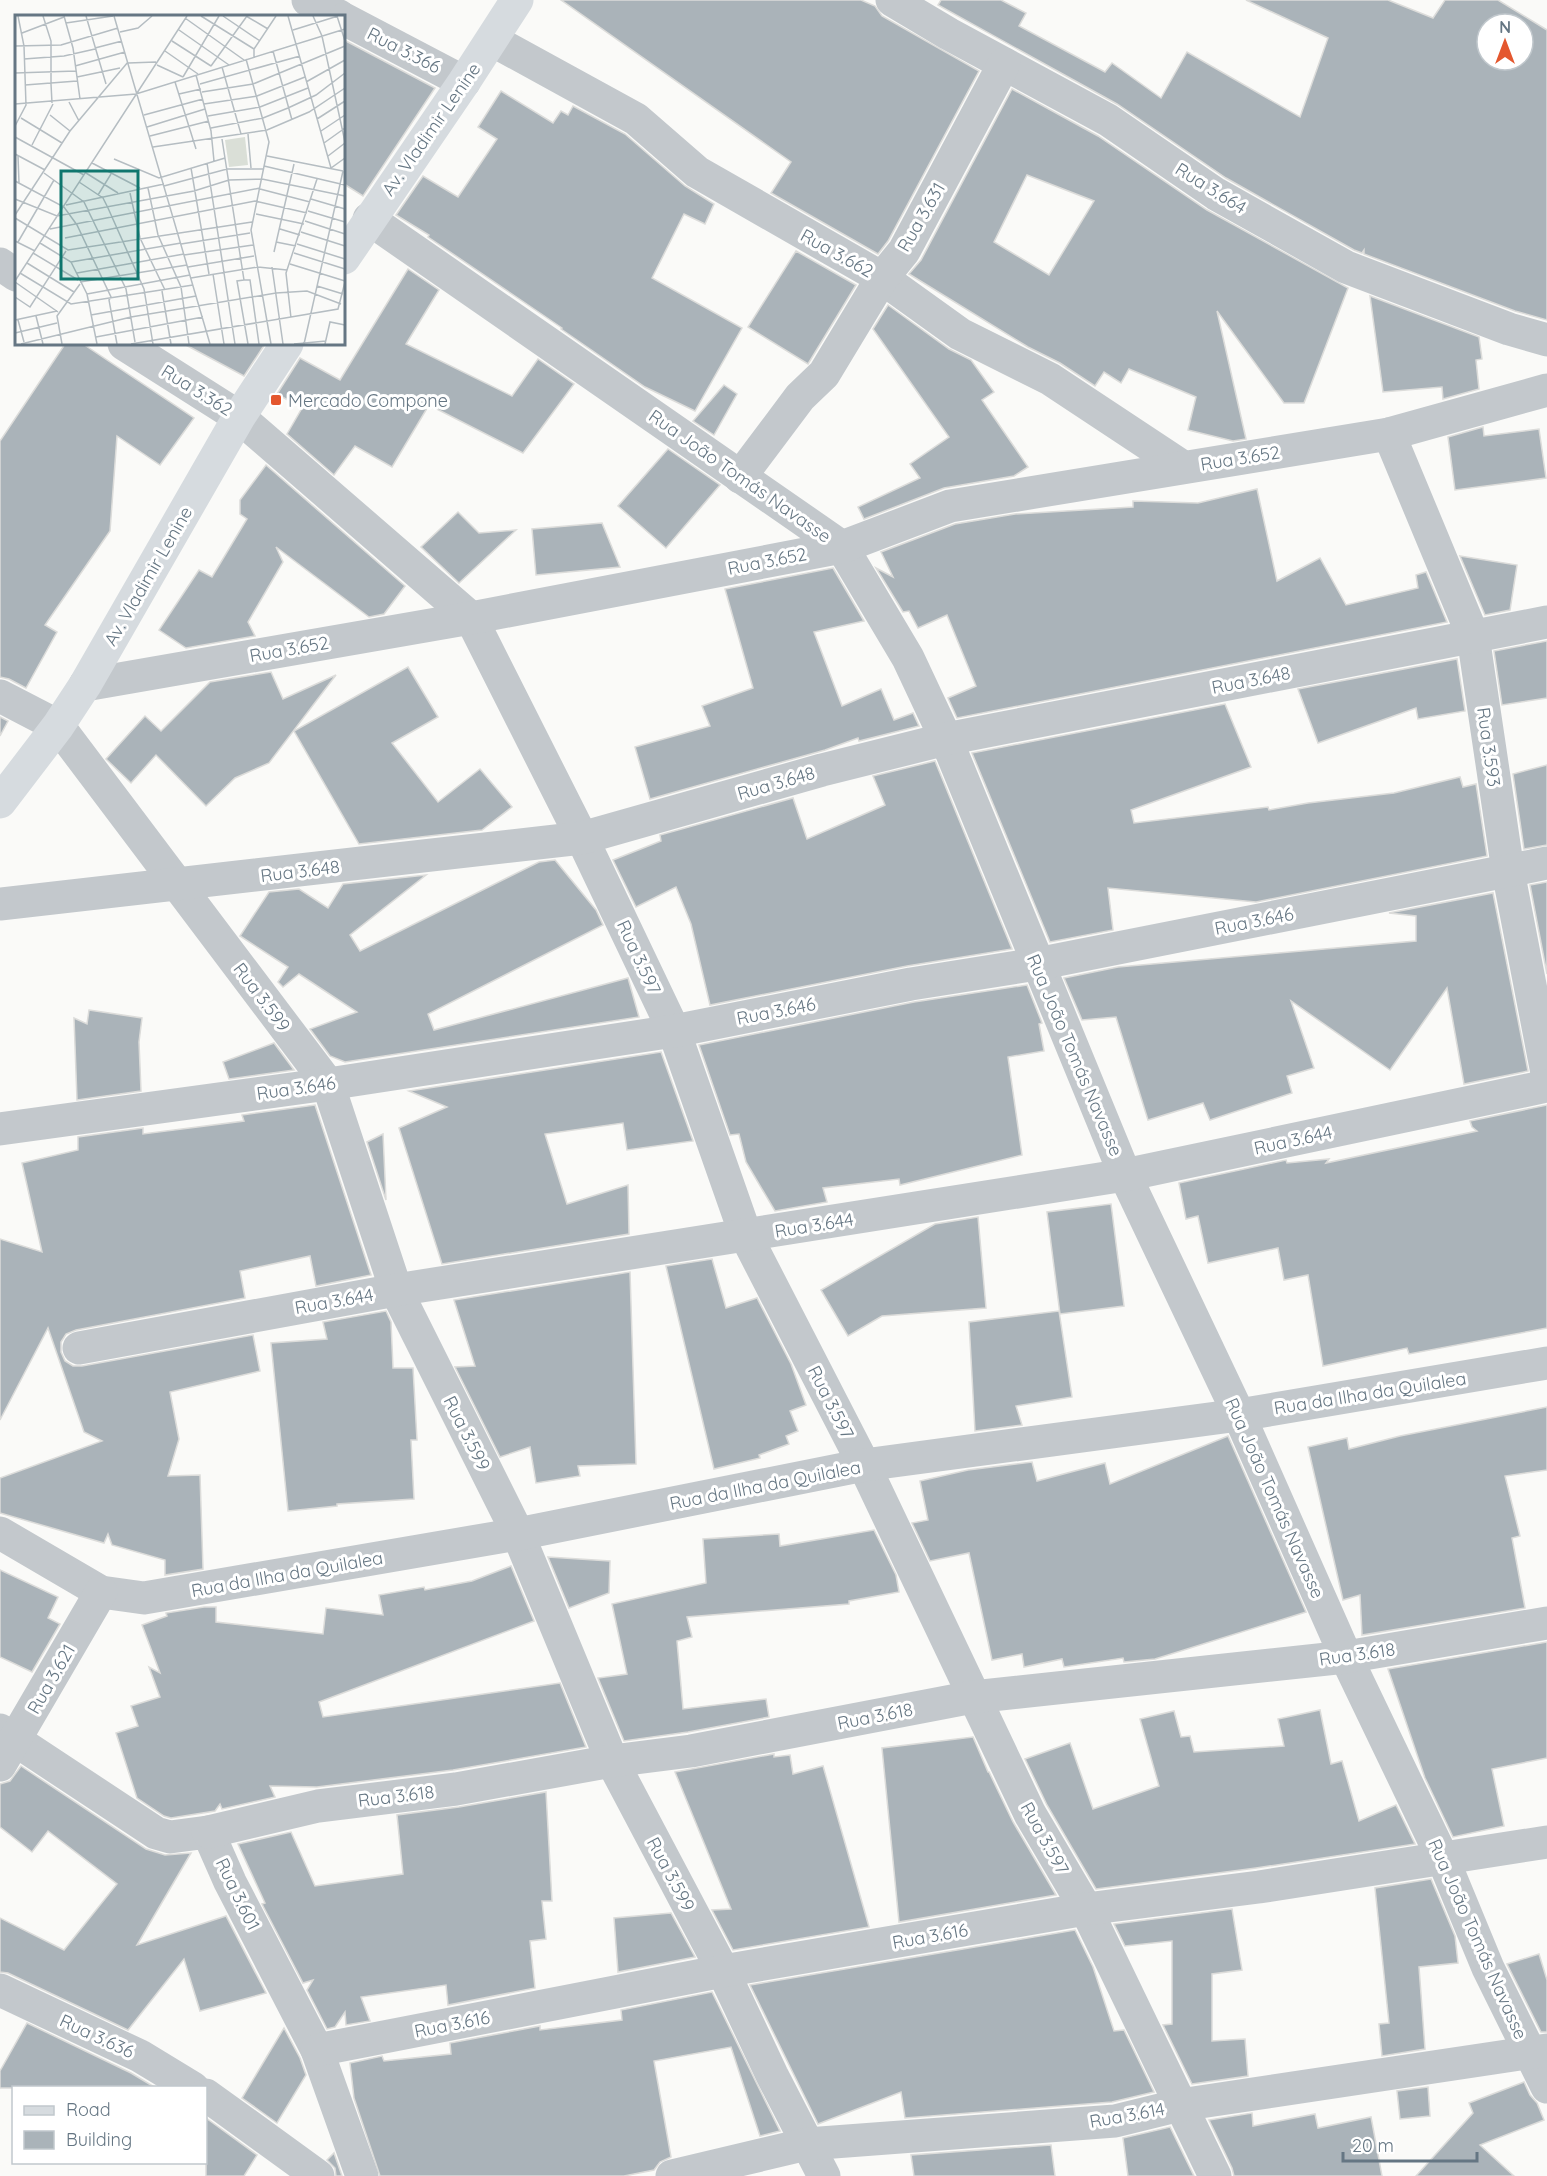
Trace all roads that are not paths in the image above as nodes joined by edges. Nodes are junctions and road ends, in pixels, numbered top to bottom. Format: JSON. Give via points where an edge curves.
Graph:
{"nodes":[{"id":1,"x":308,"y":0,"type":"edge"},
{"id":2,"x":517,"y":0,"type":"edge"},
{"id":3,"x":892,"y":0,"type":"edge"},
{"id":4,"x":337,"y":15,"type":"edge"},
{"id":5,"x":345,"y":20,"type":"edge"},
{"id":6,"x":492,"y":40,"type":"junction"},
{"id":7,"x":1004,"y":64,"type":"junction"},
{"id":8,"x":464,"y":82,"type":"junction"},
{"id":9,"x":369,"y":219,"type":"junction"},
{"id":10,"x":345,"y":256,"type":"edge"},
{"id":11,"x":0,"y":264,"type":"edge"},
{"id":12,"x":15,"y":274,"type":"edge"},
{"id":13,"x":882,"y":278,"type":"junction"},
{"id":14,"x":1547,"y":340,"type":"edge"},
{"id":15,"x":126,"y":345,"type":"edge"},
{"id":16,"x":286,"y":345,"type":"edge"},
{"id":17,"x":1547,"y":390,"type":"edge"},
{"id":18,"x":239,"y":417,"type":"junction"},
{"id":19,"x":1389,"y":434,"type":"junction"},
{"id":20,"x":1183,"y":467,"type":"junction"},
{"id":21,"x":740,"y":477,"type":"junction"},
{"id":22,"x":842,"y":547,"type":"junction"},
{"id":23,"x":471,"y":618,"type":"junction"},
{"id":24,"x":1547,"y":622,"type":"edge"},
{"id":25,"x":1473,"y":636,"type":"junction"},
{"id":26,"x":85,"y":685,"type":"junction"},
{"id":27,"x":0,"y":696,"type":"edge"},
{"id":28,"x":58,"y":726,"type":"junction"},
{"id":29,"x":946,"y":740,"type":"junction"},
{"id":30,"x":0,"y":802,"type":"edge"},
{"id":31,"x":582,"y":837,"type":"junction"},
{"id":32,"x":1547,"y":863,"type":"edge"},
{"id":33,"x":1508,"y":871,"type":"junction"},
{"id":34,"x":178,"y":885,"type":"junction"},
{"id":35,"x":0,"y":904,"type":"edge"},
{"id":36,"x":1037,"y":964,"type":"junction"},
{"id":37,"x":674,"y":1031,"type":"junction"},
{"id":38,"x":1547,"y":1073,"type":"edge"},
{"id":39,"x":328,"y":1084,"type":"junction"},
{"id":40,"x":1547,"y":1086,"type":"edge"},
{"id":41,"x":0,"y":1129,"type":"edge"},
{"id":42,"x":1125,"y":1175,"type":"junction"},
{"id":43,"x":746,"y":1236,"type":"junction"},
{"id":44,"x":396,"y":1290,"type":"junction"},
{"id":45,"x":79,"y":1348,"type":"dead end"},
{"id":46,"x":1547,"y":1363,"type":"edge"},
{"id":47,"x":1239,"y":1415,"type":"junction"},
{"id":48,"x":864,"y":1465,"type":"junction"},
{"id":49,"x":0,"y":1533,"type":"edge"},
{"id":50,"x":518,"y":1534,"type":"junction"},
{"id":51,"x":101,"y":1592,"type":"junction"},
{"id":52,"x":1547,"y":1623,"type":"edge"},
{"id":53,"x":1346,"y":1657,"type":"junction"},
{"id":54,"x":973,"y":1697,"type":"junction"},
{"id":55,"x":5,"y":1745,"type":"edge"},
{"id":56,"x":612,"y":1761,"type":"junction"},
{"id":57,"x":208,"y":1832,"type":"junction"},
{"id":58,"x":1547,"y":1842,"type":"edge"},
{"id":59,"x":1443,"y":1859,"type":"junction"},
{"id":60,"x":1086,"y":1909,"type":"junction"},
{"id":61,"x":723,"y":1971,"type":"junction"},
{"id":62,"x":0,"y":1990,"type":"edge"},
{"id":63,"x":317,"y":2050,"type":"junction"},
{"id":64,"x":1539,"y":2051,"type":"edge"},
{"id":65,"x":190,"y":2086,"type":"edge"},
{"id":66,"x":1547,"y":2087,"type":"edge"},
{"id":67,"x":207,"y":2096,"type":"edge"},
{"id":68,"x":1180,"y":2105,"type":"junction"},
{"id":69,"x":807,"y":2144,"type":"junction"},
{"id":70,"x":318,"y":2176,"type":"edge"},
{"id":71,"x":362,"y":2176,"type":"edge"},
{"id":72,"x":672,"y":2176,"type":"edge"},
{"id":73,"x":824,"y":2176,"type":"edge"},
{"id":74,"x":1215,"y":2176,"type":"edge"}],
"edges":[{"from":1,"to":4,"type":"street"},
{"from":2,"to":6,"type":"main road","name":"Av. Vladimir Lenine"},
{"from":3,"to":7,"type":"street","name":"Rua 3.664"},
{"from":5,"to":8,"type":"street","name":"Rua 3.366"},
{"from":6,"to":8,"type":"main road","name":"Av. Vladimir Lenine"},
{"from":6,"to":13,"type":"street","name":"Rua 3.662","via":[[636,119],[697,172]]},
{"from":7,"to":13,"type":"street","name":"Rua 3.631","via":[[904,251]]},
{"from":7,"to":14,"type":"street","name":"Rua 3.664","via":[[1108,120],[1215,194],[1346,267]]},
{"from":8,"to":9,"type":"main road","name":"Av. Vladimir Lenine"},
{"from":9,"to":10,"type":"main road","name":"Av. Vladimir Lenine"},
{"from":9,"to":21,"type":"street","name":"Rua João Tomás Navasse"},
{"from":11,"to":12,"type":"street"},
{"from":13,"to":20,"type":"street","name":"Rua 3.662","via":[[960,334],[1050,379]]},
{"from":13,"to":21,"type":"street","name":"Rua 3.631","via":[[824,375],[800,397]]},
{"from":15,"to":18,"type":"street","name":"Rua 3.362"},
{"from":16,"to":18,"type":"main road","name":"Av. Vladimir Lenine"},
{"from":17,"to":19,"type":"street","name":"Rua 3.652"},
{"from":18,"to":23,"type":"street","name":"Rua 3.362"},
{"from":18,"to":26,"type":"main road","name":"Av. Vladimir Lenine"},
{"from":19,"to":20,"type":"street","name":"Rua 3.652"},
{"from":19,"to":25,"type":"street","name":"Rua 3.593"},
{"from":20,"to":22,"type":"street","name":"Rua 3.652","via":[[950,506]]},
{"from":21,"to":22,"type":"street","name":"Rua João Tomás Navasse"},
{"from":22,"to":23,"type":"street","name":"Rua 3.652"},
{"from":22,"to":29,"type":"street","name":"Rua João Tomás Navasse","via":[[908,658]]},
{"from":23,"to":26,"type":"street","name":"Rua 3.652"},
{"from":23,"to":31,"type":"street","name":"Rua 3.597"},
{"from":24,"to":25,"type":"street","name":"Rua 3.648"},
{"from":25,"to":29,"type":"street","name":"Rua 3.648"},
{"from":25,"to":33,"type":"street","name":"Rua 3.593"},
{"from":26,"to":28,"type":"main road","name":"Av. Vladimir Lenine"},
{"from":27,"to":28,"type":"street"},
{"from":28,"to":30,"type":"main road","name":"Av. Vladimir Lenine"},
{"from":28,"to":34,"type":"street","name":"Rua 3.599"},
{"from":29,"to":31,"type":"street","name":"Rua 3.648"},
{"from":29,"to":36,"type":"street","name":"Rua João Tomás Navasse"},
{"from":31,"to":34,"type":"street","name":"Rua 3.648"},
{"from":31,"to":37,"type":"street","name":"Rua 3.597"},
{"from":32,"to":33,"type":"street","name":"Rua 3.646"},
{"from":33,"to":36,"type":"street","name":"Rua 3.646"},
{"from":33,"to":38,"type":"street","name":"Rua 3.593"},
{"from":34,"to":35,"type":"street","name":"Rua 3.648"},
{"from":34,"to":39,"type":"street","name":"Rua 3.599"},
{"from":36,"to":37,"type":"street","name":"Rua 3.646","via":[[911,984]]},
{"from":36,"to":42,"type":"street","name":"Rua João Tomás Navasse"},
{"from":37,"to":39,"type":"street","name":"Rua 3.646"},
{"from":37,"to":43,"type":"street","name":"Rua 3.597"},
{"from":39,"to":41,"type":"street","name":"Rua 3.646"},
{"from":39,"to":44,"type":"street","name":"Rua 3.599"},
{"from":40,"to":42,"type":"street","name":"Rua 3.644"},
{"from":42,"to":43,"type":"street","name":"Rua 3.644"},
{"from":42,"to":47,"type":"street","name":"Rua João Tomás Navasse"},
{"from":43,"to":44,"type":"street","name":"Rua 3.644"},
{"from":43,"to":48,"type":"street","name":"Rua 3.597"},
{"from":44,"to":45,"type":"street","name":"Rua 3.644"},
{"from":44,"to":50,"type":"street","name":"Rua 3.599"},
{"from":46,"to":47,"type":"street","name":"Rua da Ilha da Quilalea"},
{"from":47,"to":48,"type":"street","name":"Rua da Ilha da Quilalea"},
{"from":47,"to":53,"type":"street","name":"Rua João Tomás Navasse"},
{"from":48,"to":50,"type":"street","name":"Rua da Ilha da Quilalea"},
{"from":48,"to":54,"type":"street","name":"Rua 3.597"},
{"from":49,"to":51,"type":"street","name":"Rua da Ilha da Quilalea"},
{"from":50,"to":51,"type":"street","name":"Rua da Ilha da Quilalea","via":[[144,1598]]},
{"from":50,"to":56,"type":"street","name":"Rua 3.599"},
{"from":51,"to":55,"type":"street","name":"Rua 3.621"},
{"from":52,"to":53,"type":"street","name":"Rua 3.618"},
{"from":53,"to":54,"type":"street","name":"Rua 3.618"},
{"from":53,"to":59,"type":"street","name":"Rua João Tomás Navasse"},
{"from":54,"to":56,"type":"street","name":"Rua 3.618","via":[[691,1751]]},
{"from":54,"to":60,"type":"street","name":"Rua 3.597","via":[[1030,1814]]},
{"from":55,"to":57,"type":"street","via":[[156,1833],[170,1837]]},
{"from":56,"to":57,"type":"street","name":"Rua 3.618","via":[[456,1789],[318,1806]]},
{"from":56,"to":61,"type":"street","name":"Rua 3.599"},
{"from":57,"to":63,"type":"street","name":"Rua 3.601"},
{"from":58,"to":59,"type":"street","name":"Rua 3.616"},
{"from":59,"to":60,"type":"street","name":"Rua 3.616"},
{"from":59,"to":64,"type":"street","name":"Rua João Tomás Navasse","via":[[1488,1968]]},
{"from":60,"to":61,"type":"street","name":"Rua 3.616"},
{"from":60,"to":68,"type":"street","name":"Rua 3.597"},
{"from":61,"to":63,"type":"street","name":"Rua 3.616"},
{"from":61,"to":69,"type":"street","name":"Rua 3.599"},
{"from":62,"to":65,"type":"street","name":"Rua 3.636","via":[[140,2056]]},
{"from":63,"to":71,"type":"street","name":"Rua 3.601"},
{"from":64,"to":66,"type":"street","name":"Rua João Tomás Navasse"},
{"from":64,"to":68,"type":"street","name":"Rua 3.614"},
{"from":67,"to":70,"type":"street"},
{"from":68,"to":69,"type":"street","name":"Rua 3.614","via":[[1115,2121]]},
{"from":68,"to":74,"type":"street","name":"Rua 3.597"},
{"from":69,"to":72,"type":"street","name":"Rua 3.614"},
{"from":69,"to":73,"type":"street","name":"Rua 3.599"}]}
